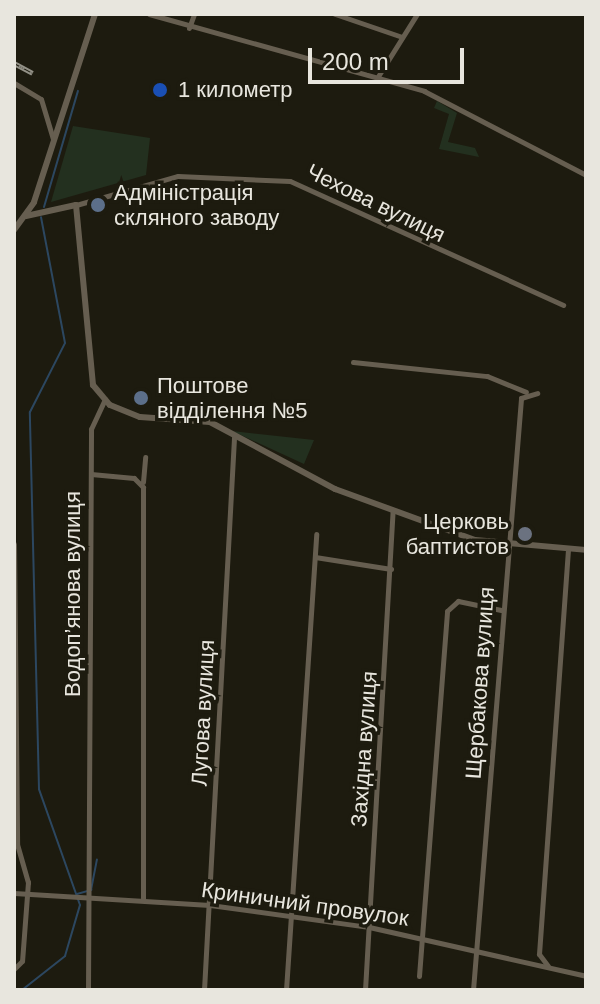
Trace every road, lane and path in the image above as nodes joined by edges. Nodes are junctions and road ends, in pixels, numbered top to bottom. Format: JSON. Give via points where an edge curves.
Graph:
{"nodes":[{"id":1,"x":95,"y":14,"type":"edge"},
{"id":2,"x":149,"y":14,"type":"edge"},
{"id":3,"x":194,"y":14,"type":"edge"},
{"id":4,"x":335,"y":14,"type":"edge"},
{"id":5,"x":417,"y":14,"type":"edge"},
{"id":6,"x":189,"y":28,"type":"junction"},
{"id":7,"x":402,"y":37,"type":"junction"},
{"id":8,"x":377,"y":78,"type":"junction"},
{"id":9,"x":14,"y":83,"type":"edge"},
{"id":10,"x":53,"y":139,"type":"junction"},
{"id":11,"x":586,"y":175,"type":"edge"},
{"id":12,"x":76,"y":205,"type":"junction"},
{"id":13,"x":26,"y":216,"type":"junction"},
{"id":14,"x":16,"y":228,"type":"edge"},
{"id":15,"x":563,"y":305,"type":"dead end"},
{"id":16,"x":353,"y":362,"type":"dead end"},
{"id":17,"x":526,"y":392,"type":"junction"},
{"id":18,"x":537,"y":393,"type":"dead end"},
{"id":19,"x":105,"y":399,"type":"junction"},
{"id":20,"x":234,"y":437,"type":"junction"},
{"id":21,"x":145,"y":457,"type":"dead end"},
{"id":22,"x":91,"y":474,"type":"junction"},
{"id":23,"x":143,"y":487,"type":"junction"},
{"id":24,"x":393,"y":510,"type":"junction"},
{"id":25,"x":316,"y":534,"type":"dead end"},
{"id":26,"x":14,"y":544,"type":"edge"},
{"id":27,"x":506,"y":547,"type":"junction"},
{"id":28,"x":568,"y":548,"type":"junction"},
{"id":29,"x":586,"y":550,"type":"edge"},
{"id":30,"x":315,"y":557,"type":"junction"},
{"id":31,"x":391,"y":569,"type":"junction"},
{"id":32,"x":501,"y":610,"type":"junction"},
{"id":33,"x":14,"y":893,"type":"edge"},
{"id":34,"x":26,"y":893,"type":"junction"},
{"id":35,"x":80,"y":896,"type":"junction"},
{"id":36,"x":143,"y":899,"type":"junction"},
{"id":37,"x":210,"y":905,"type":"junction"},
{"id":38,"x":291,"y":917,"type":"junction"},
{"id":39,"x":369,"y":927,"type":"junction"},
{"id":40,"x":423,"y":937,"type":"junction"},
{"id":41,"x":476,"y":947,"type":"junction"},
{"id":42,"x":539,"y":954,"type":"junction"},
{"id":43,"x":526,"y":958,"type":"junction"},
{"id":44,"x":549,"y":966,"type":"junction"},
{"id":45,"x":14,"y":969,"type":"edge"},
{"id":46,"x":419,"y":976,"type":"dead end"},
{"id":47,"x":586,"y":976,"type":"edge"},
{"id":48,"x":88,"y":990,"type":"edge"},
{"id":49,"x":204,"y":990,"type":"edge"},
{"id":50,"x":286,"y":990,"type":"edge"},
{"id":51,"x":365,"y":990,"type":"edge"},
{"id":52,"x":473,"y":990,"type":"edge"}],
"edges":[{"from":1,"to":10,"type":"street"},
{"from":2,"to":6,"type":"street"},
{"from":3,"to":6,"type":"street"},
{"from":4,"to":7,"type":"street"},
{"from":5,"to":7,"type":"street"},
{"from":6,"to":8,"type":"street"},
{"from":7,"to":8,"type":"street"},
{"from":8,"to":11,"type":"street","via":[[441,99]]},
{"from":9,"to":10,"type":"street","via":[[41,99]]},
{"from":10,"to":13,"type":"street"},
{"from":12,"to":13,"type":"street","name":"Чехова вулиця"},
{"from":12,"to":15,"type":"street","name":"Чехова вулиця","via":[[178,176],[290,181]]},
{"from":12,"to":19,"type":"street","via":[[93,385]]},
{"from":13,"to":14,"type":"street"},
{"from":16,"to":17,"type":"street","via":[[487,376]]},
{"from":17,"to":18,"type":"street"},
{"from":17,"to":27,"type":"street","name":"Щербакова вулиця"},
{"from":19,"to":20,"type":"street","via":[[140,417],[210,422]]},
{"from":19,"to":22,"type":"street","name":"Водоп’янова вулиця","via":[[91,429]]},
{"from":20,"to":24,"type":"street"},
{"from":20,"to":37,"type":"street","name":"Лугова вулиця"},
{"from":21,"to":23,"type":"street"},
{"from":22,"to":23,"type":"street","via":[[134,478]]},
{"from":22,"to":35,"type":"street","name":"Водоп’янова вулиця"},
{"from":23,"to":36,"type":"street"},
{"from":24,"to":27,"type":"street"},
{"from":24,"to":31,"type":"street","name":"Західна вулиця"},
{"from":25,"to":30,"type":"street"},
{"from":26,"to":34,"type":"street","via":[[17,844]]},
{"from":27,"to":28,"type":"street"},
{"from":27,"to":32,"type":"street","name":"Щербакова вулиця"},
{"from":28,"to":29,"type":"street"},
{"from":28,"to":42,"type":"street"},
{"from":30,"to":31,"type":"street"},
{"from":30,"to":38,"type":"street"},
{"from":31,"to":39,"type":"street","name":"Західна вулиця"},
{"from":32,"to":40,"type":"street","via":[[458,601],[447,611]]},
{"from":32,"to":41,"type":"street","name":"Щербакова вулиця"},
{"from":33,"to":34,"type":"street","name":"Криничний провулок"},
{"from":34,"to":35,"type":"street","name":"Криничний провулок"},
{"from":34,"to":45,"type":"street","via":[[22,961]]},
{"from":35,"to":36,"type":"street","name":"Криничний провулок"},
{"from":35,"to":48,"type":"street","name":"Водоп’янова вулиця"},
{"from":36,"to":37,"type":"street","name":"Криничний провулок"},
{"from":37,"to":38,"type":"street","name":"Криничний провулок"},
{"from":37,"to":49,"type":"street","name":"Лугова вулиця"},
{"from":38,"to":39,"type":"street","name":"Криничний провулок"},
{"from":38,"to":50,"type":"street"},
{"from":39,"to":40,"type":"street","name":"Криничний провулок"},
{"from":39,"to":51,"type":"street","name":"Західна вулиця"},
{"from":40,"to":41,"type":"street","name":"Криничний провулок"},
{"from":40,"to":46,"type":"street"},
{"from":41,"to":43,"type":"street","name":"Криничний провулок"},
{"from":41,"to":52,"type":"street","name":"Щербакова вулиця"},
{"from":42,"to":43,"type":"street"},
{"from":42,"to":44,"type":"street"},
{"from":43,"to":44,"type":"street","name":"Криничний провулок"},
{"from":44,"to":47,"type":"street","name":"Криничний провулок"}]}
